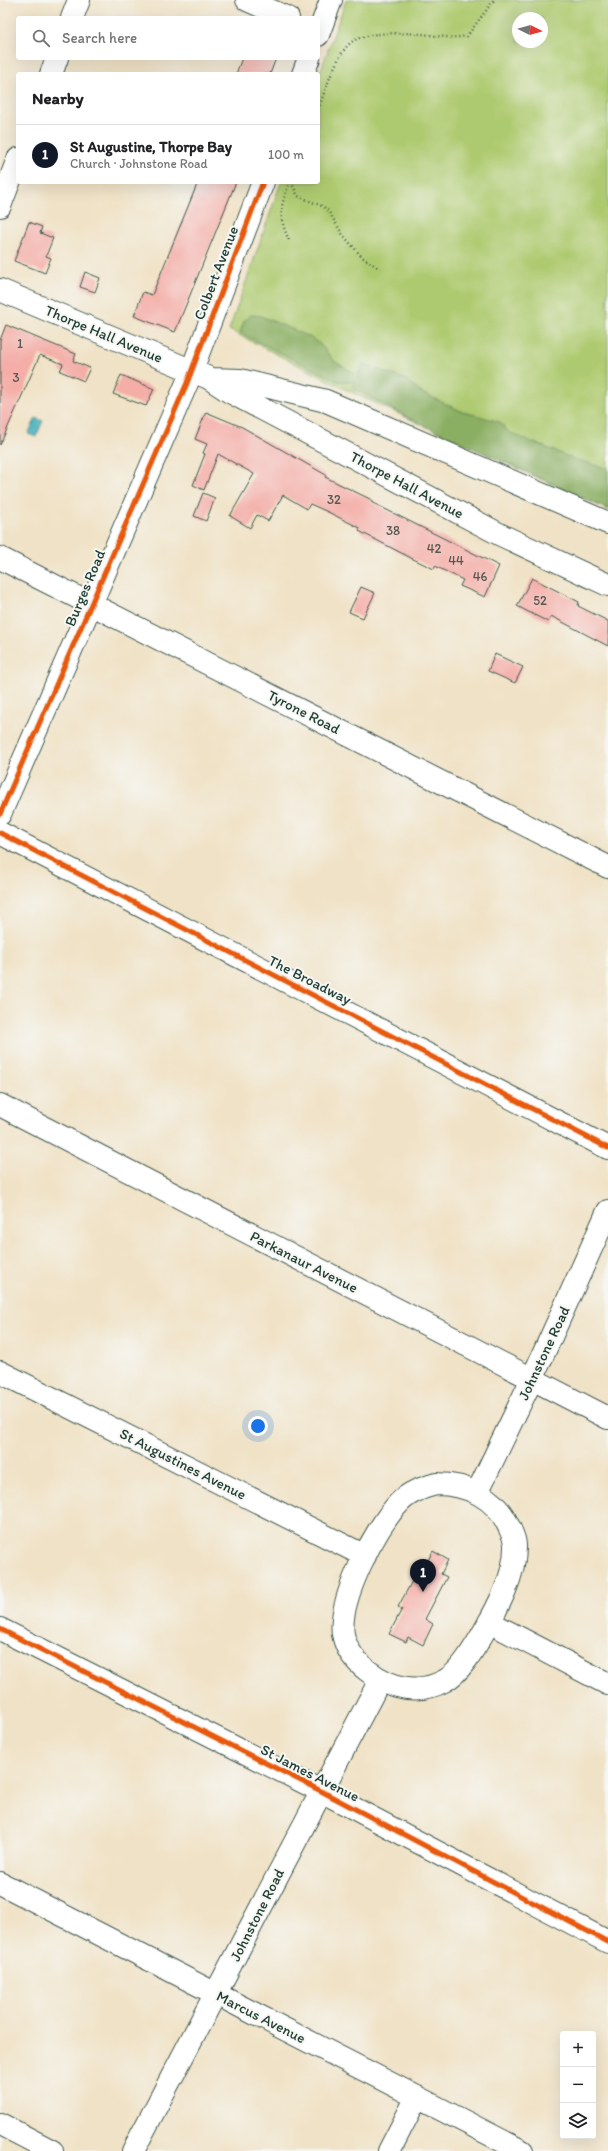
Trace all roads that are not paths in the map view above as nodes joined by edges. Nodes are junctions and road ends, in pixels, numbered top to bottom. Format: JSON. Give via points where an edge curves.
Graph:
{"nodes":[{"id":1,"x":79,"y":0,"type":"edge"},
{"id":2,"x":247,"y":0,"type":"edge"},
{"id":3,"x":331,"y":0,"type":"edge"},
{"id":4,"x":73,"y":16,"type":"edge"},
{"id":5,"x":283,"y":16,"type":"edge"},
{"id":6,"x":320,"y":27,"type":"edge"},
{"id":7,"x":56,"y":60,"type":"edge"},
{"id":8,"x":308,"y":60,"type":"edge"},
{"id":9,"x":52,"y":72,"type":"edge"},
{"id":10,"x":304,"y":72,"type":"edge"},
{"id":11,"x":16,"y":164,"type":"edge"},
{"id":12,"x":262,"y":184,"type":"edge"},
{"id":13,"x":0,"y":206,"type":"edge"},
{"id":14,"x":0,"y":290,"type":"edge"},
{"id":15,"x":200,"y":375,"type":"junction"},
{"id":16,"x":608,"y":523,"type":"edge"},
{"id":17,"x":0,"y":558,"type":"edge"},
{"id":18,"x":608,"y":585,"type":"edge"},
{"id":19,"x":91,"y":604,"type":"junction"},
{"id":20,"x":0,"y":814,"type":"edge"},
{"id":21,"x":0,"y":833,"type":"edge"},
{"id":22,"x":608,"y":867,"type":"edge"},
{"id":23,"x":0,"y":1105,"type":"edge"},
{"id":24,"x":608,"y":1148,"type":"edge"},
{"id":25,"x":608,"y":1211,"type":"edge"},
{"id":26,"x":0,"y":1372,"type":"edge"},
{"id":27,"x":532,"y":1379,"type":"junction"},
{"id":28,"x":608,"y":1418,"type":"edge"},
{"id":29,"x":478,"y":1493,"type":"junction"},
{"id":30,"x":365,"y":1556,"type":"junction"},
{"id":31,"x":489,"y":1622,"type":"junction"},
{"id":32,"x":0,"y":1629,"type":"edge"},
{"id":33,"x":380,"y":1680,"type":"junction"},
{"id":34,"x":608,"y":1684,"type":"edge"},
{"id":35,"x":321,"y":1791,"type":"junction"},
{"id":36,"x":0,"y":1882,"type":"edge"},
{"id":37,"x":608,"y":1942,"type":"edge"},
{"id":38,"x":216,"y":1994,"type":"junction"},
{"id":39,"x":417,"y":2097,"type":"junction"},
{"id":40,"x":0,"y":2124,"type":"edge"},
{"id":41,"x":52,"y":2151,"type":"edge"},
{"id":42,"x":133,"y":2151,"type":"edge"},
{"id":43,"x":389,"y":2151,"type":"edge"},
{"id":44,"x":522,"y":2151,"type":"edge"}],
"edges":[{"from":1,"to":4,"type":"street"},
{"from":2,"to":5,"type":"street"},
{"from":3,"to":6,"type":"street"},
{"from":7,"to":9,"type":"street"},
{"from":8,"to":10,"type":"street"},
{"from":11,"to":13,"type":"street"},
{"from":12,"to":15,"type":"street","name":"Colbert Avenue"},
{"from":14,"to":15,"type":"street","name":"Thorpe Hall Avenue"},
{"from":15,"to":16,"type":"street","name":"Thorpe Hall Avenue","via":[[240,380],[326,401]]},
{"from":15,"to":18,"type":"street","name":"Thorpe Hall Avenue","via":[[501,535]]},
{"from":15,"to":19,"type":"street","name":"Burges Road"},
{"from":17,"to":19,"type":"street","name":"Tyrone Road"},
{"from":19,"to":20,"type":"street","name":"Burges Road"},
{"from":19,"to":22,"type":"street","name":"Tyrone Road"},
{"from":21,"to":24,"type":"street","name":"The Broadway"},
{"from":23,"to":27,"type":"street","name":"Parkanaur Avenue"},
{"from":25,"to":27,"type":"street","name":"Johnstone Road"},
{"from":26,"to":30,"type":"street","name":"St Augustines Avenue"},
{"from":27,"to":28,"type":"street","name":"Parkanaur Avenue"},
{"from":27,"to":29,"type":"street","name":"Johnstone Road"},
{"from":29,"to":30,"type":"street","via":[[450,1484],[421,1488],[398,1504]]},
{"from":29,"to":31,"type":"street","via":[[500,1511],[515,1543],[511,1569]]},
{"from":30,"to":33,"type":"street","via":[[345,1606],[343,1635],[348,1649],[358,1662]]},
{"from":31,"to":33,"type":"street","via":[[466,1659],[446,1680],[434,1686],[406,1689]]},
{"from":31,"to":34,"type":"street"},
{"from":32,"to":35,"type":"street","name":"St James Avenue"},
{"from":33,"to":35,"type":"street","name":"Johnstone Road"},
{"from":35,"to":37,"type":"street","name":"St James Avenue"},
{"from":35,"to":38,"type":"street","name":"Johnstone Road"},
{"from":36,"to":38,"type":"street","name":"Marcus Avenue"},
{"from":38,"to":39,"type":"street","name":"Marcus Avenue"},
{"from":38,"to":42,"type":"street","name":"Johnstone Road"},
{"from":39,"to":43,"type":"street"},
{"from":39,"to":44,"type":"street","name":"Marcus Avenue"},
{"from":40,"to":41,"type":"street"}]}
